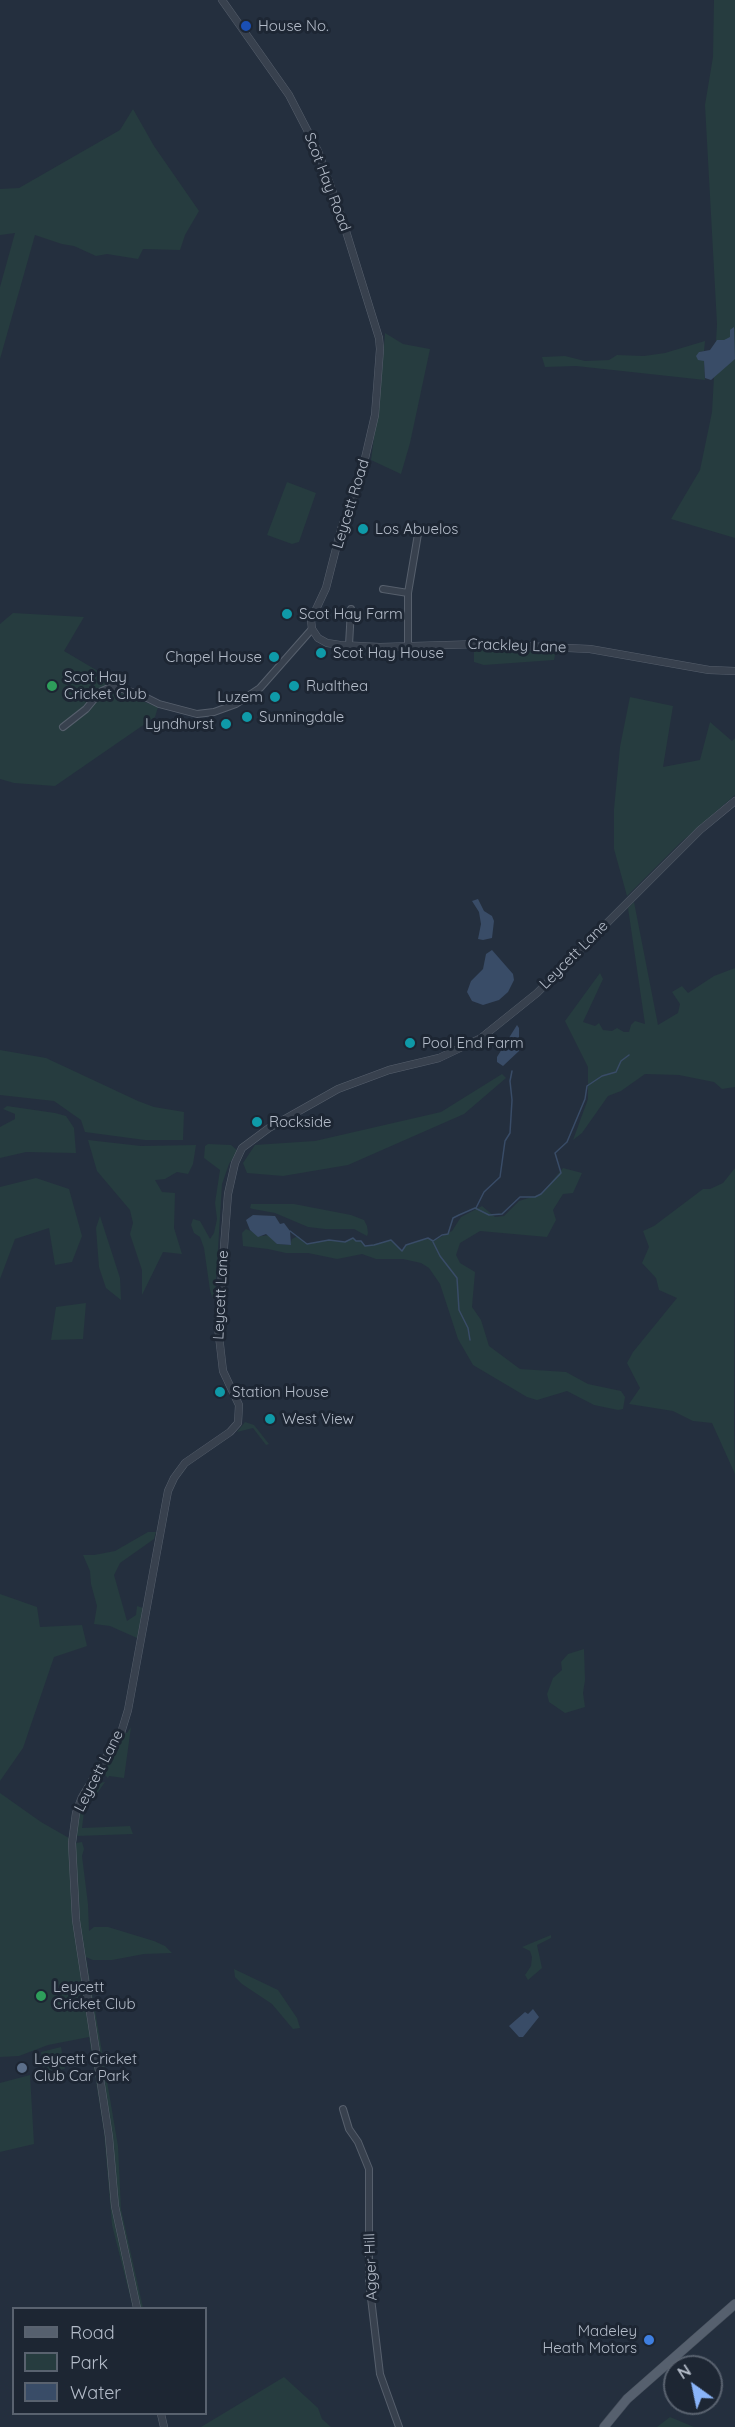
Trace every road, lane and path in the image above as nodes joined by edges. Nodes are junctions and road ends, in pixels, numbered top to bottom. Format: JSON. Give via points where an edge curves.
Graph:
{"nodes":[{"id":1,"x":222,"y":0,"type":"edge"},
{"id":2,"x":380,"y":349,"type":"joint"},
{"id":3,"x":419,"y":528,"type":"dead end"},
{"id":4,"x":383,"y":589,"type":"dead end"},
{"id":5,"x":408,"y":593,"type":"junction"},
{"id":6,"x":351,"y":609,"type":"dead end"},
{"id":7,"x":312,"y":629,"type":"junction"},
{"id":8,"x":349,"y":645,"type":"junction"},
{"id":9,"x":408,"y":645,"type":"junction"},
{"id":10,"x":735,"y":671,"type":"edge"},
{"id":11,"x":63,"y":727,"type":"dead end"},
{"id":12,"x":735,"y":801,"type":"edge"},
{"id":13,"x":343,"y":2109,"type":"dead end"},
{"id":14,"x":735,"y":2304,"type":"edge"},
{"id":15,"x":137,"y":2307,"type":"edge"},
{"id":16,"x":399,"y":2427,"type":"edge"},
{"id":17,"x":604,"y":2427,"type":"edge"}],
"edges":[{"from":1,"to":2,"type":"street","name":"Scot Hay Road","via":[[289,95],[318,151],[374,316]]},
{"from":2,"to":7,"type":"street","name":"Leycett Road","via":[[375,415],[360,480],[341,529]]},
{"from":3,"to":5,"type":"street"},
{"from":4,"to":5,"type":"street"},
{"from":5,"to":9,"type":"street"},
{"from":6,"to":8,"type":"street"},
{"from":7,"to":8,"type":"street","name":"Crackley Lane","via":[[327,643]]},
{"from":7,"to":11,"type":"street","via":[[261,688],[236,704],[197,714],[113,686],[100,692]]},
{"from":8,"to":9,"type":"street","name":"Crackley Lane"},
{"from":9,"to":10,"type":"street","name":"Crackley Lane","via":[[590,649]]},
{"from":12,"to":15,"type":"street","name":"Leycett Lane","via":[[700,830],[537,993],[481,1038],[439,1058],[389,1070],[338,1089],[269,1128],[243,1148],[235,1163],[228,1194],[218,1327],[223,1371],[239,1405],[238,1423],[185,1463],[168,1491],[123,1725],[82,1797],[72,1843],[76,1920],[109,2137],[115,2206]]},
{"from":13,"to":16,"type":"street","name":"Agger Hill","via":[[369,2169],[369,2281],[380,2374]]},
{"from":14,"to":17,"type":"main road","via":[[627,2399]]}]}
